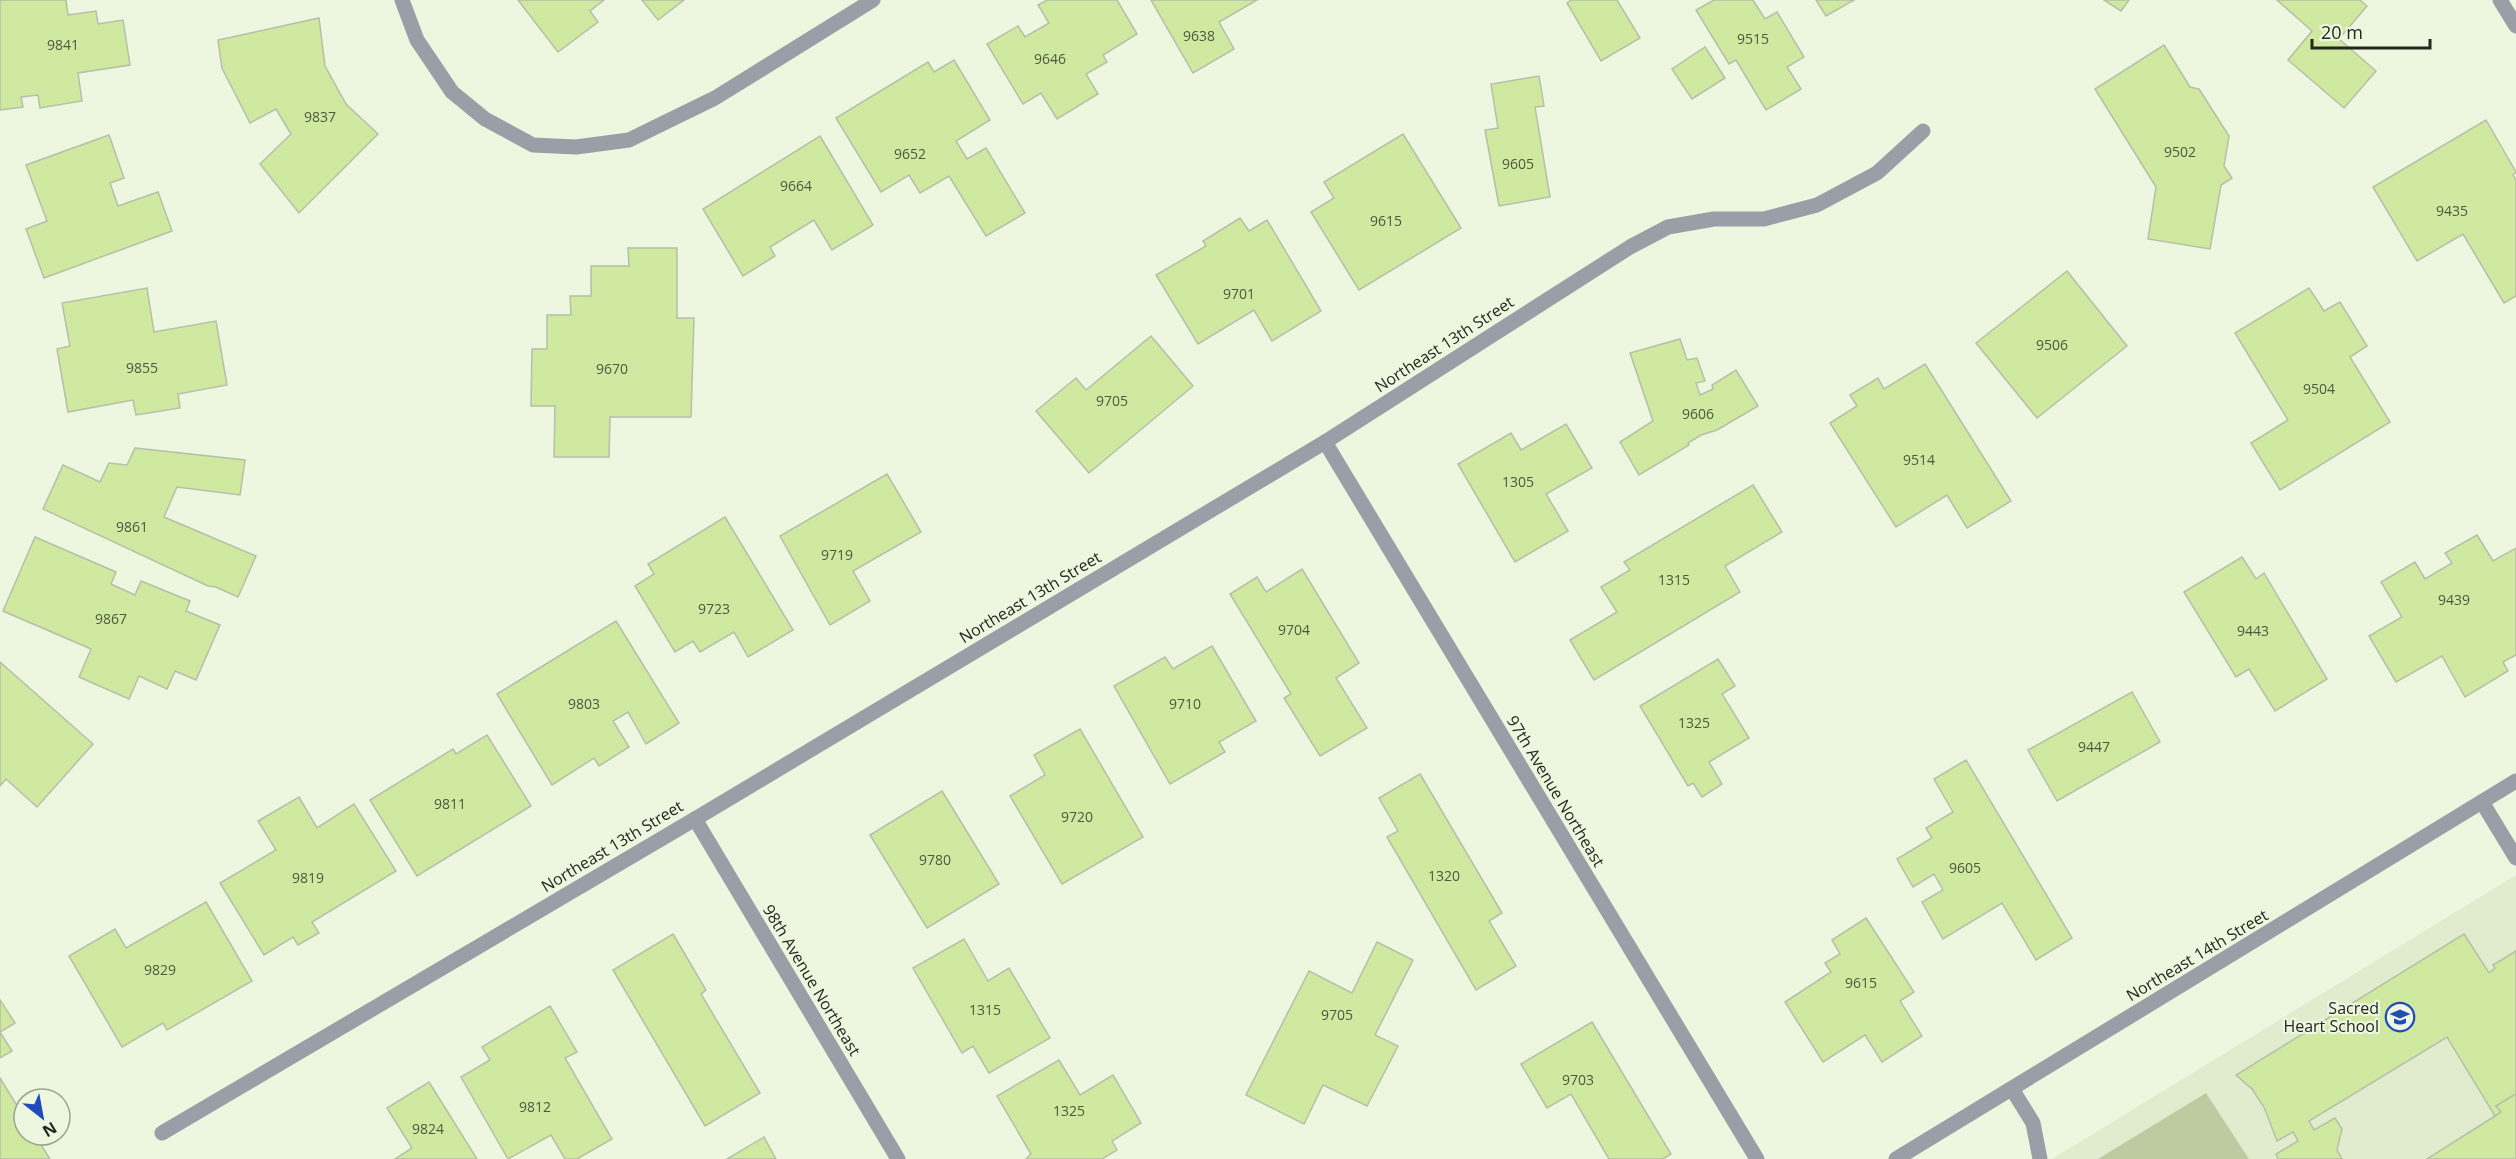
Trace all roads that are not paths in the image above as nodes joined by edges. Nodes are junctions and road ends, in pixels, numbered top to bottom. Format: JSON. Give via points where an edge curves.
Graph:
{"nodes":[{"id":1,"x":402,"y":0,"type":"edge"},
{"id":2,"x":873,"y":0,"type":"edge"},
{"id":3,"x":2500,"y":0,"type":"edge"},
{"id":4,"x":2516,"y":26,"type":"edge"},
{"id":5,"x":1923,"y":131,"type":"dead end"},
{"id":6,"x":1325,"y":441,"type":"junction"},
{"id":7,"x":2516,"y":781,"type":"edge"},
{"id":8,"x":2482,"y":802,"type":"junction"},
{"id":9,"x":695,"y":819,"type":"junction"},
{"id":10,"x":2516,"y":858,"type":"edge"},
{"id":11,"x":2012,"y":1089,"type":"junction"},
{"id":12,"x":162,"y":1133,"type":"dead end"},
{"id":13,"x":898,"y":1159,"type":"edge"},
{"id":14,"x":1757,"y":1159,"type":"edge"},
{"id":15,"x":1896,"y":1159,"type":"edge"},
{"id":16,"x":2040,"y":1159,"type":"edge"}],
"edges":[{"from":1,"to":2,"type":"street","via":[[417,40],[452,92],[485,119],[533,145],[576,147],[629,140],[715,98]]},
{"from":3,"to":4,"type":"street"},
{"from":5,"to":6,"type":"street","name":"Northeast 13th Street","via":[[1878,173],[1817,205],[1764,219],[1714,219],[1658,232]]},
{"from":6,"to":9,"type":"street","name":"Northeast 13th Street"},
{"from":6,"to":14,"type":"street","name":"97th Avenue Northeast"},
{"from":7,"to":8,"type":"street","name":"Northeast 14th Street"},
{"from":8,"to":10,"type":"street"},
{"from":8,"to":11,"type":"street","name":"Northeast 14th Street"},
{"from":9,"to":12,"type":"street","name":"Northeast 13th Street"},
{"from":9,"to":13,"type":"street","name":"98th Avenue Northeast"},
{"from":11,"to":15,"type":"street","name":"Northeast 14th Street"},
{"from":11,"to":16,"type":"street","via":[[2033,1123]]}]}
